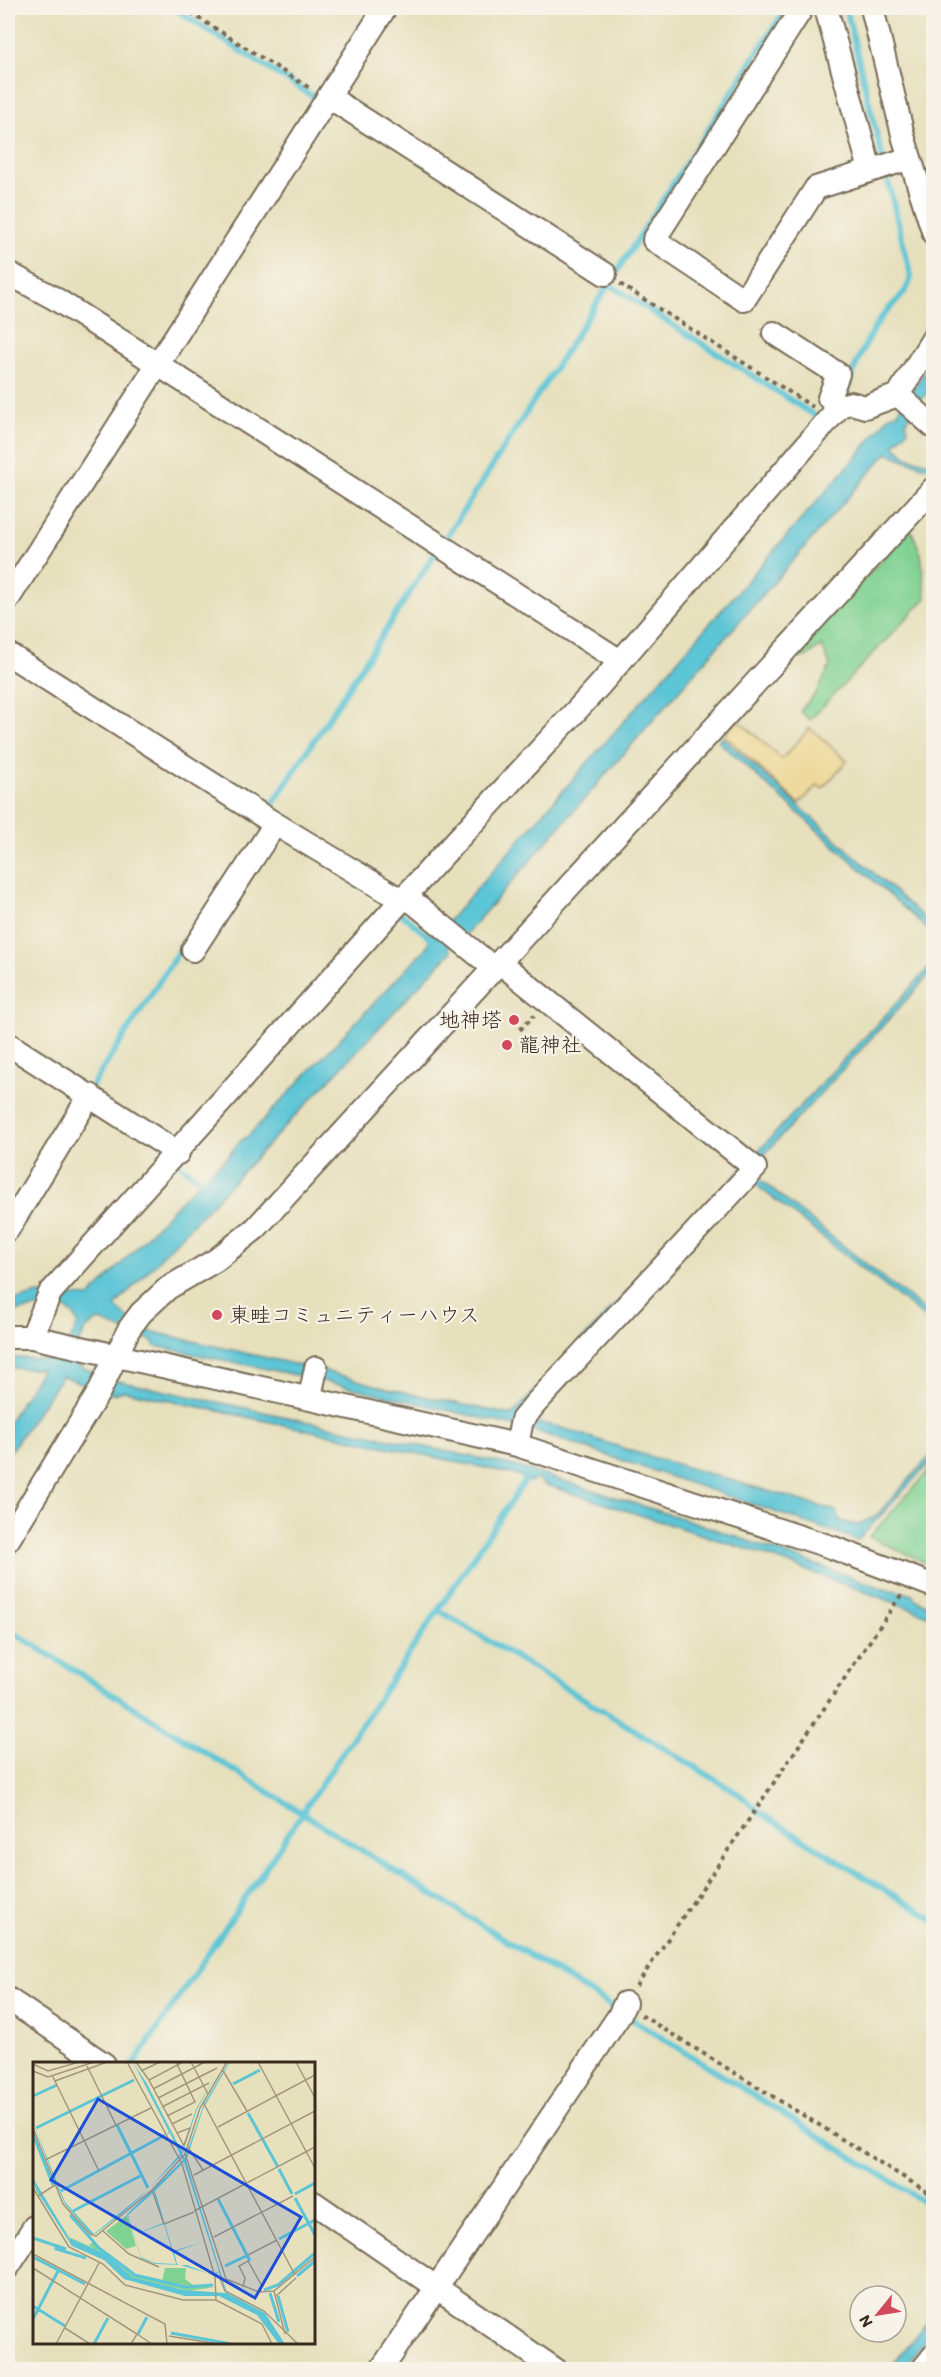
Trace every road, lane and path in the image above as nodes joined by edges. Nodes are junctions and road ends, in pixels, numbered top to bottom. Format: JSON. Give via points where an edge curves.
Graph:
{"nodes":[{"id":1,"x":183,"y":8,"type":"edge"},
{"id":2,"x":385,"y":8,"type":"edge"},
{"id":3,"x":802,"y":8,"type":"edge"},
{"id":4,"x":826,"y":8,"type":"edge"},
{"id":5,"x":872,"y":8,"type":"edge"},
{"id":6,"x":328,"y":98,"type":"junction"},
{"id":7,"x":887,"y":165,"type":"junction"},
{"id":8,"x":933,"y":234,"type":"edge"},
{"id":9,"x":8,"y":273,"type":"edge"},
{"id":10,"x":611,"y":278,"type":"joint"},
{"id":11,"x":774,"y":333,"type":"dead end"},
{"id":12,"x":933,"y":337,"type":"edge"},
{"id":13,"x":154,"y":370,"type":"junction"},
{"id":14,"x":836,"y":412,"type":"junction"},
{"id":15,"x":919,"y":412,"type":"edge"},
{"id":16,"x":933,"y":488,"type":"edge"},
{"id":17,"x":8,"y":599,"type":"edge"},
{"id":18,"x":8,"y":654,"type":"edge"},
{"id":19,"x":620,"y":661,"type":"junction"},
{"id":20,"x":269,"y":824,"type":"junction"},
{"id":21,"x":398,"y":905,"type":"junction"},
{"id":22,"x":193,"y":950,"type":"dead end"},
{"id":23,"x":497,"y":965,"type":"junction"},
{"id":24,"x":536,"y":1013,"type":"dead end"},
{"id":25,"x":520,"y":1030,"type":"dead end"},
{"id":26,"x":8,"y":1044,"type":"edge"},
{"id":27,"x":87,"y":1100,"type":"junction"},
{"id":28,"x":173,"y":1157,"type":"junction"},
{"id":29,"x":8,"y":1229,"type":"edge"},
{"id":30,"x":8,"y":1337,"type":"edge"},
{"id":31,"x":32,"y":1337,"type":"junction"},
{"id":32,"x":119,"y":1356,"type":"junction"},
{"id":33,"x":520,"y":1431,"type":"junction"},
{"id":34,"x":8,"y":1540,"type":"edge"},
{"id":35,"x":933,"y":1586,"type":"edge"},
{"id":36,"x":903,"y":1593,"type":"dead end"},
{"id":37,"x":8,"y":1999,"type":"edge"},
{"id":38,"x":623,"y":2009,"type":"junction"},
{"id":39,"x":101,"y":2062,"type":"edge"},
{"id":40,"x":933,"y":2196,"type":"edge"},
{"id":41,"x":315,"y":2204,"type":"edge"},
{"id":42,"x":33,"y":2229,"type":"edge"},
{"id":43,"x":8,"y":2267,"type":"edge"},
{"id":44,"x":433,"y":2288,"type":"junction"},
{"id":45,"x":933,"y":2355,"type":"edge"},
{"id":46,"x":381,"y":2370,"type":"edge"},
{"id":47,"x":556,"y":2370,"type":"edge"},
{"id":48,"x":922,"y":2370,"type":"edge"}],
"edges":[{"from":1,"to":6,"type":"path"},
{"from":2,"to":6,"type":"street"},
{"from":3,"to":7,"type":"street","via":[[654,240],[744,300],[816,188]]},
{"from":4,"to":7,"type":"street"},
{"from":5,"to":7,"type":"street"},
{"from":6,"to":10,"type":"street"},
{"from":6,"to":13,"type":"street"},
{"from":7,"to":8,"type":"street"},
{"from":9,"to":13,"type":"street","via":[[54,298]]},
{"from":10,"to":14,"type":"path","via":[[810,407]]},
{"from":11,"to":14,"type":"street","via":[[838,374],[830,398]]},
{"from":12,"to":15,"type":"street"},
{"from":13,"to":17,"type":"street"},
{"from":13,"to":19,"type":"street"},
{"from":14,"to":15,"type":"street","via":[[851,403]]},
{"from":14,"to":19,"type":"street"},
{"from":16,"to":23,"type":"street"},
{"from":18,"to":20,"type":"street"},
{"from":19,"to":21,"type":"street"},
{"from":20,"to":21,"type":"street","via":[[393,896]]},
{"from":20,"to":22,"type":"street"},
{"from":21,"to":23,"type":"street","via":[[413,902]]},
{"from":21,"to":28,"type":"street"},
{"from":23,"to":32,"type":"street","via":[[256,1227],[223,1256],[154,1299],[133,1325]]},
{"from":23,"to":33,"type":"street","via":[[750,1169]]},
{"from":24,"to":25,"type":"path"},
{"from":26,"to":27,"type":"street"},
{"from":27,"to":28,"type":"street"},
{"from":27,"to":29,"type":"street"},
{"from":28,"to":31,"type":"street","via":[[47,1301]]},
{"from":30,"to":31,"type":"street"},
{"from":31,"to":32,"type":"street"},
{"from":32,"to":33,"type":"street","via":[[313,1383]]},
{"from":32,"to":34,"type":"street"},
{"from":33,"to":35,"type":"street"},
{"from":36,"to":38,"type":"path"},
{"from":37,"to":39,"type":"street"},
{"from":38,"to":40,"type":"path"},
{"from":38,"to":44,"type":"street"},
{"from":41,"to":44,"type":"street"},
{"from":42,"to":43,"type":"street"},
{"from":44,"to":46,"type":"street"},
{"from":44,"to":47,"type":"street"},
{"from":45,"to":48,"type":"street"}]}
